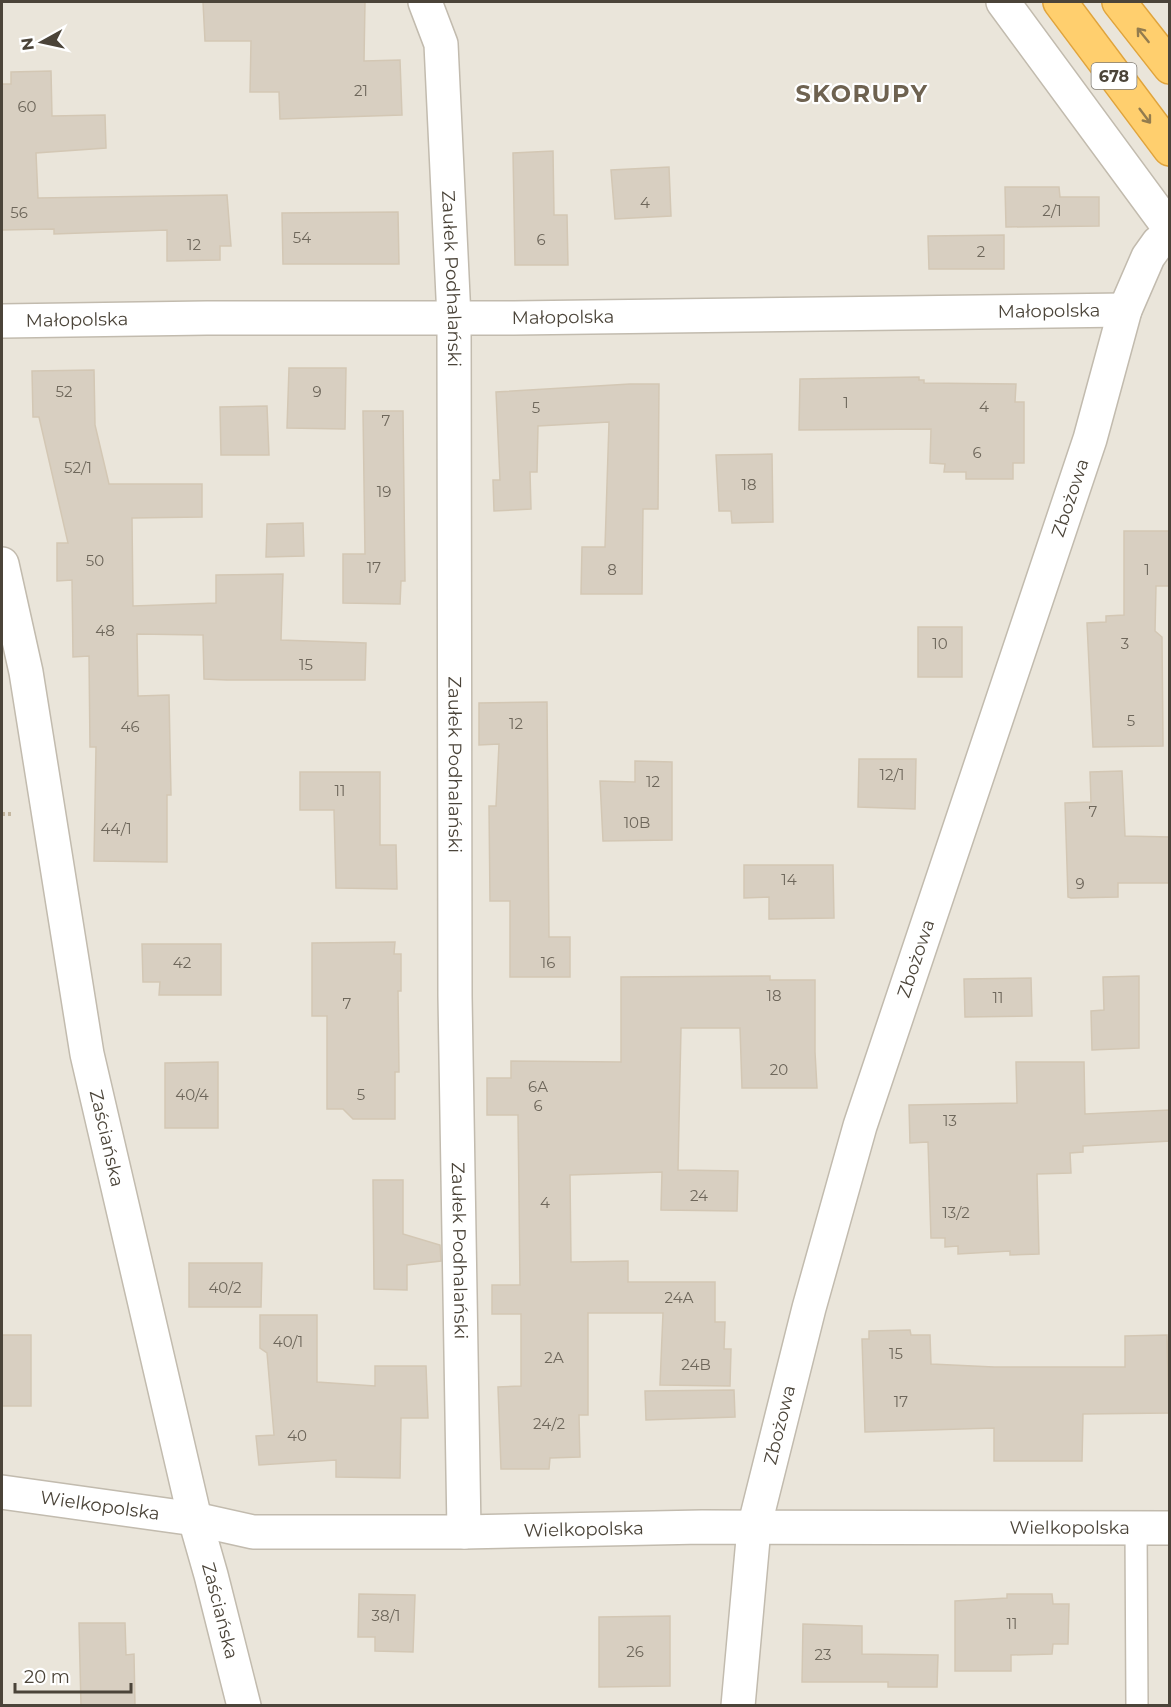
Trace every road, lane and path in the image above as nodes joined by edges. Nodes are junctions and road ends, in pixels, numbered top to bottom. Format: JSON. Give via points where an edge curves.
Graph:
{"nodes":[{"id":1,"x":425,"y":2,"type":"edge"},
{"id":2,"x":1003,"y":2,"type":"edge"},
{"id":3,"x":1060,"y":2,"type":"edge"},
{"id":4,"x":1119,"y":2,"type":"edge"},
{"id":5,"x":1170,"y":67,"type":"edge"},
{"id":6,"x":1170,"y":149,"type":"edge"},
{"id":7,"x":1170,"y":229,"type":"edge"},
{"id":8,"x":1170,"y":234,"type":"edge"},
{"id":9,"x":1125,"y":310,"type":"junction"},
{"id":10,"x":454,"y":318,"type":"junction"},
{"id":11,"x":2,"y":321,"type":"edge"},
{"id":12,"x":2,"y":564,"type":"edge"},
{"id":13,"x":2,"y":1492,"type":"edge"},
{"id":14,"x":195,"y":1519,"type":"junction"},
{"id":15,"x":754,"y":1528,"type":"junction"},
{"id":16,"x":1136,"y":1528,"type":"junction"},
{"id":17,"x":1170,"y":1528,"type":"edge"},
{"id":18,"x":464,"y":1532,"type":"junction"},
{"id":19,"x":244,"y":1706,"type":"edge"},
{"id":20,"x":738,"y":1706,"type":"edge"},
{"id":21,"x":1137,"y":1706,"type":"edge"}],
"edges":[{"from":1,"to":10,"type":"street","name":"Zaułek Podhalański","via":[[441,44]]},
{"from":2,"to":7,"type":"street"},
{"from":3,"to":6,"type":"highway","number":"678","one_way":true},
{"from":5,"to":4,"type":"highway","number":"678","one_way":true},
{"from":8,"to":9,"type":"street","name":"Zbożowa","via":[[1148,256]]},
{"from":9,"to":10,"type":"street","name":"Małopolska"},
{"from":9,"to":15,"type":"street","name":"Zbożowa","via":[[1090,439],[860,1126],[808,1308]]},
{"from":10,"to":11,"type":"street","name":"Małopolska"},
{"from":10,"to":18,"type":"street","name":"Zaułek Podhalański","via":[[455,996]]},
{"from":12,"to":14,"type":"street","name":"Zaściańska","via":[[26,672],[87,1054]]},
{"from":13,"to":14,"type":"street","name":"Wielkopolska"},
{"from":14,"to":18,"type":"street","name":"Wielkopolska","via":[[253,1532]]},
{"from":14,"to":19,"type":"street","name":"Zaściańska"},
{"from":15,"to":16,"type":"street","name":"Wielkopolska"},
{"from":15,"to":18,"type":"street","name":"Wielkopolska"},
{"from":15,"to":20,"type":"street","name":"Zbożowa"},
{"from":16,"to":17,"type":"street","name":"Wielkopolska"},
{"from":16,"to":21,"type":"lane"}]}
